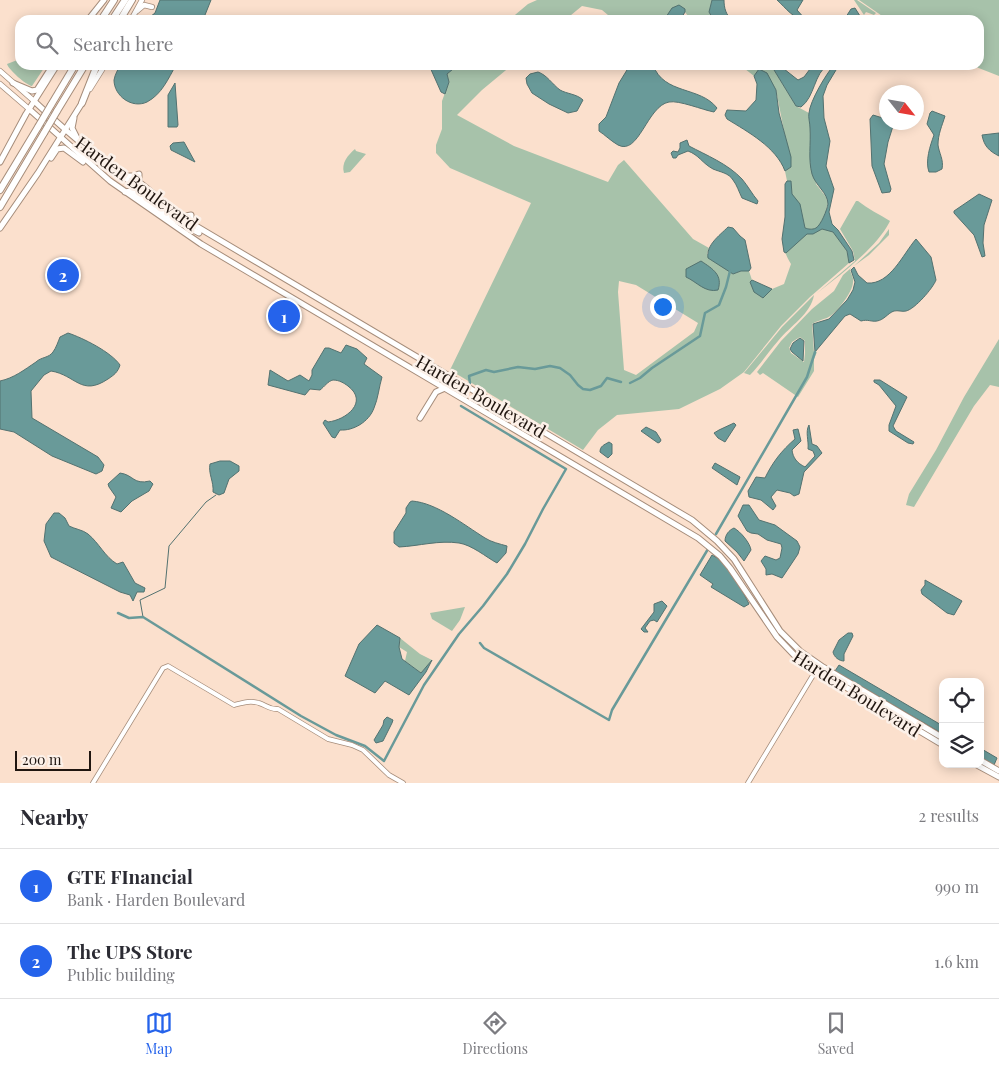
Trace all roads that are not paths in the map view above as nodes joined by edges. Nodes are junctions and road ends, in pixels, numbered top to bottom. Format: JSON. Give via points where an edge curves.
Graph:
{"nodes":[{"id":1,"x":104,"y":0,"type":"edge"},
{"id":2,"x":114,"y":0,"type":"edge"},
{"id":3,"x":124,"y":0,"type":"edge"},
{"id":4,"x":132,"y":0,"type":"edge"},
{"id":5,"x":142,"y":0,"type":"edge"},
{"id":6,"x":146,"y":0,"type":"edge"},
{"id":7,"x":134,"y":13,"type":"joint"},
{"id":8,"x":92,"y":15,"type":"edge"},
{"id":9,"x":104,"y":15,"type":"edge"},
{"id":10,"x":115,"y":15,"type":"edge"},
{"id":11,"x":123,"y":15,"type":"edge"},
{"id":12,"x":50,"y":70,"type":"edge"},
{"id":13,"x":54,"y":70,"type":"edge"},
{"id":14,"x":72,"y":70,"type":"edge"},
{"id":15,"x":82,"y":70,"type":"edge"},
{"id":16,"x":95,"y":70,"type":"edge"},
{"id":17,"x":102,"y":70,"type":"edge"},
{"id":18,"x":0,"y":71,"type":"edge"},
{"id":19,"x":13,"y":83,"type":"junction"},
{"id":20,"x":0,"y":84,"type":"edge"},
{"id":21,"x":34,"y":101,"type":"junction"},
{"id":22,"x":82,"y":103,"type":"junction"},
{"id":23,"x":28,"y":109,"type":"junction"},
{"id":24,"x":77,"y":110,"type":"junction"},
{"id":25,"x":65,"y":130,"type":"junction"},
{"id":26,"x":60,"y":138,"type":"junction"},
{"id":27,"x":78,"y":141,"type":"junction"},
{"id":28,"x":0,"y":162,"type":"edge"},
{"id":29,"x":99,"y":171,"type":"junction"},
{"id":30,"x":122,"y":176,"type":"junction"},
{"id":31,"x":32,"y":182,"type":"junction"},
{"id":32,"x":0,"y":190,"type":"edge"},
{"id":33,"x":125,"y":192,"type":"junction"},
{"id":34,"x":160,"y":204,"type":"junction"},
{"id":35,"x":0,"y":207,"type":"edge"},
{"id":36,"x":0,"y":228,"type":"edge"},
{"id":37,"x":237,"y":252,"type":"junction"},
{"id":38,"x":445,"y":388,"type":"junction"},
{"id":39,"x":420,"y":418,"type":"dead end"},
{"id":40,"x":767,"y":623,"type":"junction"},
{"id":41,"x":780,"y":631,"type":"junction"},
{"id":42,"x":818,"y":667,"type":"junction"},
{"id":43,"x":939,"y":736,"type":"edge"},
{"id":44,"x":939,"y":743,"type":"edge"},
{"id":45,"x":984,"y":762,"type":"edge"},
{"id":46,"x":982,"y":768,"type":"edge"},
{"id":47,"x":999,"y":771,"type":"edge"},
{"id":48,"x":999,"y":777,"type":"edge"},
{"id":49,"x":93,"y":783,"type":"edge"},
{"id":50,"x":403,"y":783,"type":"edge"},
{"id":51,"x":748,"y":783,"type":"edge"}],
"edges":[{"from":1,"to":8,"type":"main road"},
{"from":2,"to":9,"type":"highway"},
{"from":3,"to":10,"type":"highway"},
{"from":4,"to":11,"type":"highway"},
{"from":5,"to":7,"type":"main road"},
{"from":6,"to":7,"type":"main road","via":[[152,7],[144,6]]},
{"from":12,"to":19,"type":"main road","via":[[37,90]]},
{"from":13,"to":21,"type":"main road"},
{"from":14,"to":32,"type":"highway","bridge":true},
{"from":15,"to":35,"type":"highway","bridge":true},
{"from":16,"to":22,"type":"highway"},
{"from":17,"to":22,"type":"main road"},
{"from":18,"to":19,"type":"main road","name":"Harden Boulevard"},
{"from":19,"to":21,"type":"main road","name":"Harden Boulevard"},
{"from":20,"to":23,"type":"main road","name":"Harden Boulevard"},
{"from":21,"to":23,"type":"main road"},
{"from":21,"to":25,"type":"main road","name":"Harden Boulevard"},
{"from":22,"to":24,"type":"main road"},
{"from":23,"to":26,"type":"main road","name":"Harden Boulevard"},
{"from":23,"to":28,"type":"main road"},
{"from":24,"to":25,"type":"main road"},
{"from":24,"to":27,"type":"main road","via":[[72,128]]},
{"from":25,"to":26,"type":"main road"},
{"from":25,"to":27,"type":"main road","name":"Harden Boulevard"},
{"from":26,"to":29,"type":"main road","name":"Harden Boulevard"},
{"from":26,"to":31,"type":"main road"},
{"from":27,"to":30,"type":"main road","name":"Harden Boulevard"},
{"from":29,"to":31,"type":"main road","via":[[60,148]]},
{"from":29,"to":33,"type":"main road","name":"Harden Boulevard"},
{"from":30,"to":34,"type":"main road","name":"Harden Boulevard"},
{"from":30,"to":34,"type":"main road","via":[[139,174],[139,182],[156,195]]},
{"from":31,"to":36,"type":"main road"},
{"from":33,"to":37,"type":"main road","via":[[132,191],[168,217]]},
{"from":33,"to":38,"type":"main road","name":"Harden Boulevard","via":[[221,257]]},
{"from":34,"to":37,"type":"main road","name":"Harden Boulevard","via":[[180,217],[191,214],[191,221]]},
{"from":37,"to":41,"type":"main road","name":"Harden Boulevard","via":[[692,520],[734,559]]},
{"from":38,"to":39,"type":"main road","via":[[436,392]]},
{"from":38,"to":40,"type":"main road","name":"Harden Boulevard","via":[[698,538],[730,568]]},
{"from":40,"to":41,"type":"main road","via":[[772,623]]},
{"from":40,"to":42,"type":"main road","name":"Harden Boulevard","via":[[797,658]]},
{"from":41,"to":42,"type":"main road","name":"Harden Boulevard"},
{"from":42,"to":43,"type":"main road","name":"Harden Boulevard"},
{"from":42,"to":44,"type":"main road","name":"Harden Boulevard"},
{"from":42,"to":51,"type":"street"},
{"from":45,"to":47,"type":"main road"},
{"from":46,"to":48,"type":"main road"},
{"from":49,"to":50,"type":"street","via":[[165,667],[234,705],[256,702],[272,710],[278,709],[328,739],[360,748],[389,775]]}]}
